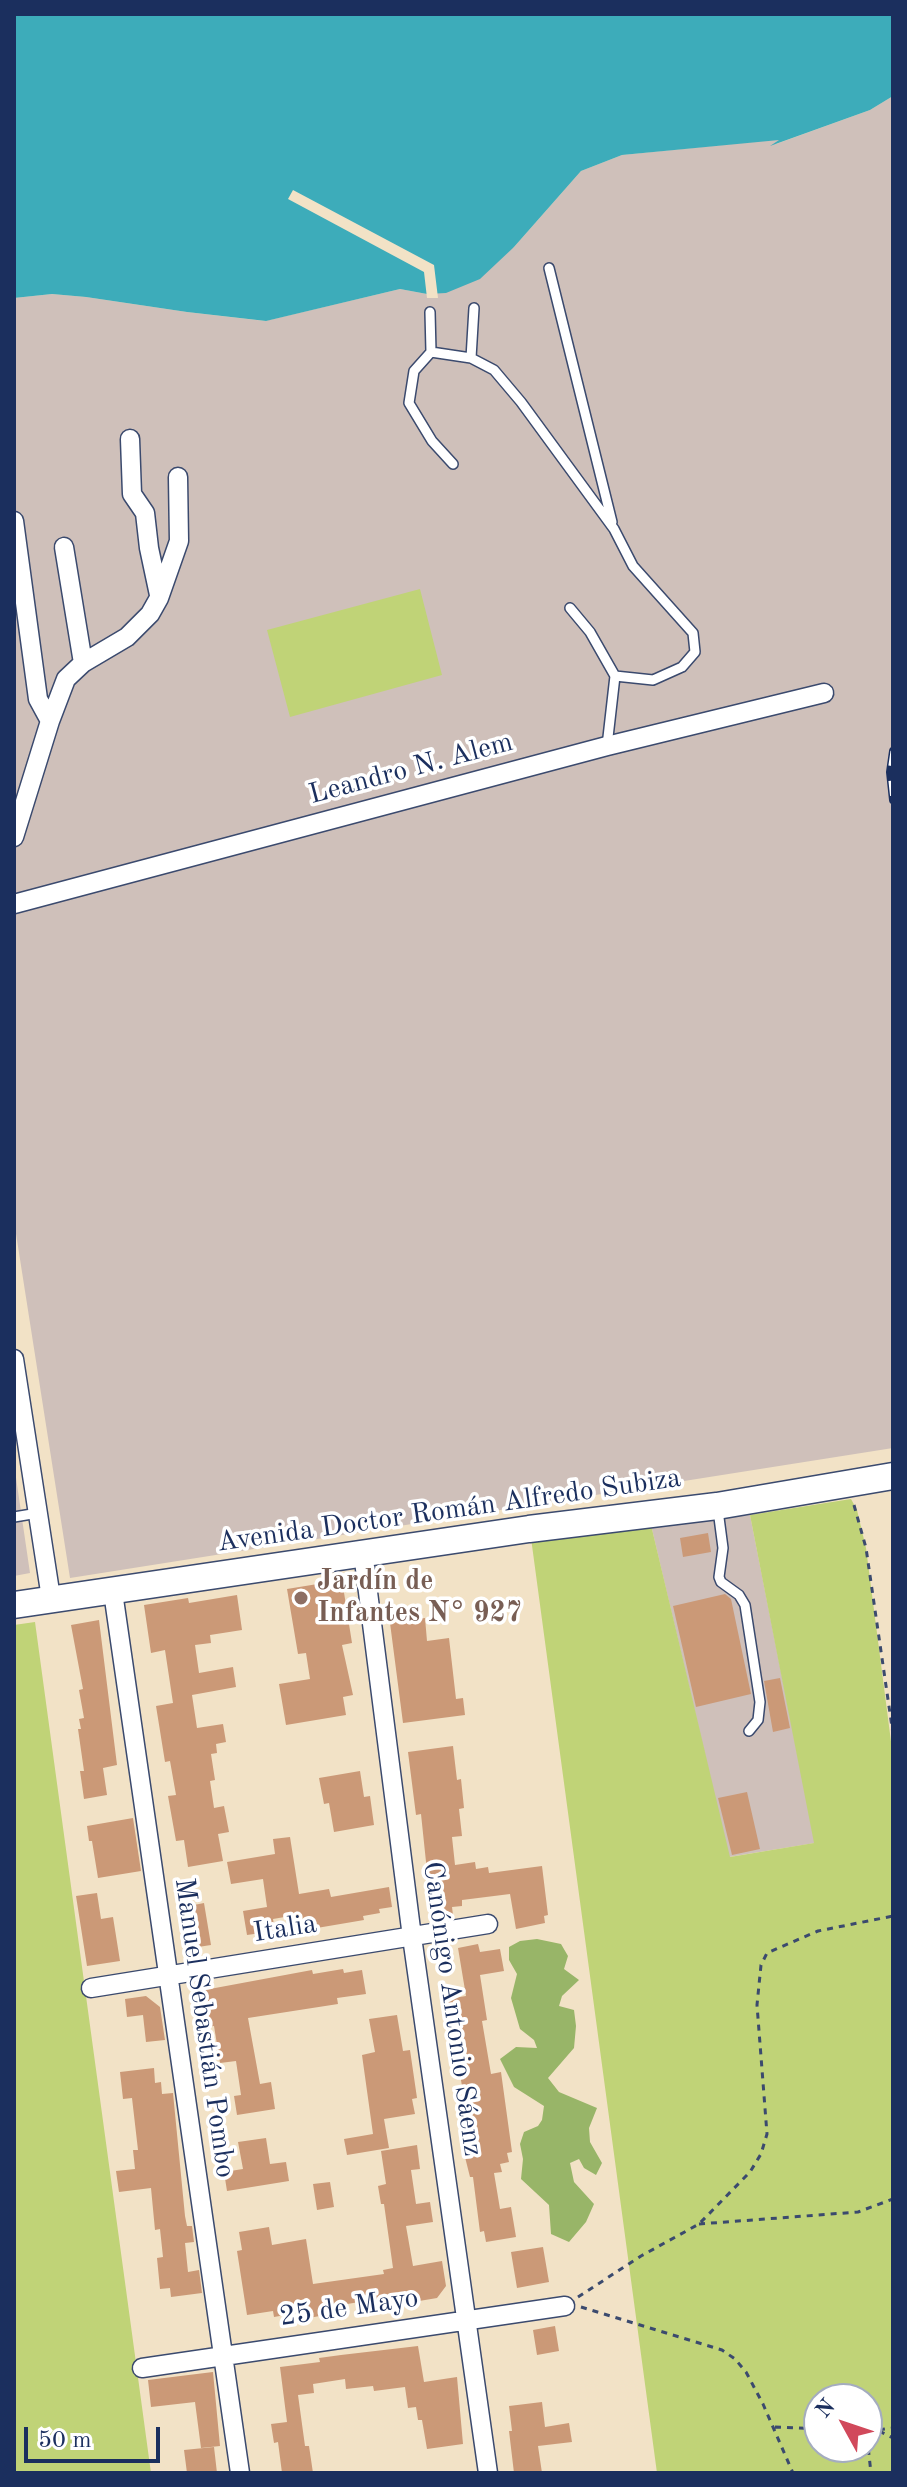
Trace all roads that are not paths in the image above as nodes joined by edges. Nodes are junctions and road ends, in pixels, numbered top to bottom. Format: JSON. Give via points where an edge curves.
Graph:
{"nodes":[{"id":1,"x":549,"y":268,"type":"dead end"},
{"id":2,"x":474,"y":308,"type":"dead end"},
{"id":3,"x":430,"y":312,"type":"dead end"},
{"id":4,"x":431,"y":352,"type":"junction"},
{"id":5,"x":471,"y":358,"type":"junction"},
{"id":6,"x":130,"y":439,"type":"dead end"},
{"id":7,"x":453,"y":464,"type":"dead end"},
{"id":8,"x":178,"y":477,"type":"dead end"},
{"id":9,"x":14,"y":521,"type":"edge"},
{"id":10,"x":614,"y":529,"type":"junction"},
{"id":11,"x":14,"y":530,"type":"edge"},
{"id":12,"x":64,"y":547,"type":"dead end"},
{"id":13,"x":159,"y":598,"type":"junction"},
{"id":14,"x":570,"y":608,"type":"dead end"},
{"id":15,"x":83,"y":663,"type":"junction"},
{"id":16,"x":615,"y":676,"type":"junction"},
{"id":17,"x":824,"y":693,"type":"dead end"},
{"id":18,"x":50,"y":721,"type":"junction"},
{"id":19,"x":607,"y":746,"type":"junction"},
{"id":20,"x":14,"y":837,"type":"edge"},
{"id":21,"x":14,"y":904,"type":"edge"},
{"id":22,"x":14,"y":1359,"type":"edge"},
{"id":23,"x":889,"y":1479,"type":"edge"},
{"id":24,"x":717,"y":1506,"type":"junction"},
{"id":25,"x":38,"y":1513,"type":"junction"},
{"id":26,"x":14,"y":1517,"type":"edge"},
{"id":27,"x":363,"y":1553,"type":"junction"},
{"id":28,"x":113,"y":1592,"type":"junction"},
{"id":29,"x":51,"y":1598,"type":"junction"},
{"id":30,"x":14,"y":1605,"type":"edge"},
{"id":31,"x":749,"y":1731,"type":"dead end"},
{"id":32,"x":488,"y":1924,"type":"dead end"},
{"id":33,"x":412,"y":1937,"type":"junction"},
{"id":34,"x":170,"y":1975,"type":"junction"},
{"id":35,"x":91,"y":1988,"type":"dead end"},
{"id":36,"x":565,"y":2306,"type":"road end"},
{"id":37,"x":468,"y":2320,"type":"junction"},
{"id":38,"x":221,"y":2355,"type":"junction"},
{"id":39,"x":142,"y":2368,"type":"dead end"},
{"id":40,"x":240,"y":2473,"type":"edge"},
{"id":41,"x":488,"y":2473,"type":"edge"}],
"edges":[{"from":1,"to":10,"type":"lane"},
{"from":2,"to":5,"type":"lane"},
{"from":3,"to":4,"type":"lane"},
{"from":4,"to":5,"type":"lane"},
{"from":4,"to":7,"type":"lane","via":[[414,371],[409,403]]},
{"from":5,"to":10,"type":"lane","via":[[494,370],[521,402]]},
{"from":6,"to":13,"type":"street","via":[[132,494],[145,513]]},
{"from":8,"to":13,"type":"street","via":[[179,541]]},
{"from":9,"to":11,"type":"street"},
{"from":10,"to":16,"type":"lane","via":[[633,566],[693,633],[695,652],[682,667],[653,680]]},
{"from":11,"to":18,"type":"street","via":[[38,699]]},
{"from":12,"to":15,"type":"street"},
{"from":13,"to":15,"type":"street","via":[[127,637]]},
{"from":14,"to":16,"type":"lane"},
{"from":15,"to":18,"type":"street","via":[[66,679]]},
{"from":16,"to":19,"type":"lane"},
{"from":17,"to":19,"type":"street","name":"Leandro N. Alem"},
{"from":18,"to":20,"type":"street"},
{"from":19,"to":21,"type":"street","name":"Leandro N. Alem"},
{"from":22,"to":25,"type":"street"},
{"from":23,"to":24,"type":"main road","name":"Avenida Doctor Román Alfredo Subiza"},
{"from":24,"to":27,"type":"main road","name":"Avenida Doctor Román Alfredo Subiza"},
{"from":24,"to":31,"type":"lane","via":[[723,1548],[719,1577],[745,1605],[760,1702],[758,1720]]},
{"from":25,"to":26,"type":"lane"},
{"from":25,"to":29,"type":"street"},
{"from":27,"to":28,"type":"main road","name":"Avenida Doctor Román Alfredo Subiza"},
{"from":27,"to":33,"type":"street","name":"Canónigo Antonio Sáenz"},
{"from":28,"to":29,"type":"main road","name":"Avenida Doctor Román Alfredo Subiza"},
{"from":28,"to":34,"type":"street","name":"Manuel Sebastián Pombo"},
{"from":29,"to":30,"type":"main road","name":"Avenida Doctor Román Alfredo Subiza"},
{"from":32,"to":33,"type":"street","name":"Italia"},
{"from":33,"to":34,"type":"street","name":"Italia"},
{"from":33,"to":37,"type":"street","name":"Canónigo Antonio Sáenz"},
{"from":34,"to":35,"type":"street","name":"Italia"},
{"from":34,"to":38,"type":"street","name":"Manuel Sebastián Pombo"},
{"from":36,"to":37,"type":"street","name":"25 de Mayo"},
{"from":37,"to":38,"type":"street","name":"25 de Mayo"},
{"from":37,"to":41,"type":"street","name":"Canónigo Antonio Sáenz"},
{"from":38,"to":39,"type":"street","name":"25 de Mayo"},
{"from":38,"to":40,"type":"street","name":"Manuel Sebastián Pombo"}]}
